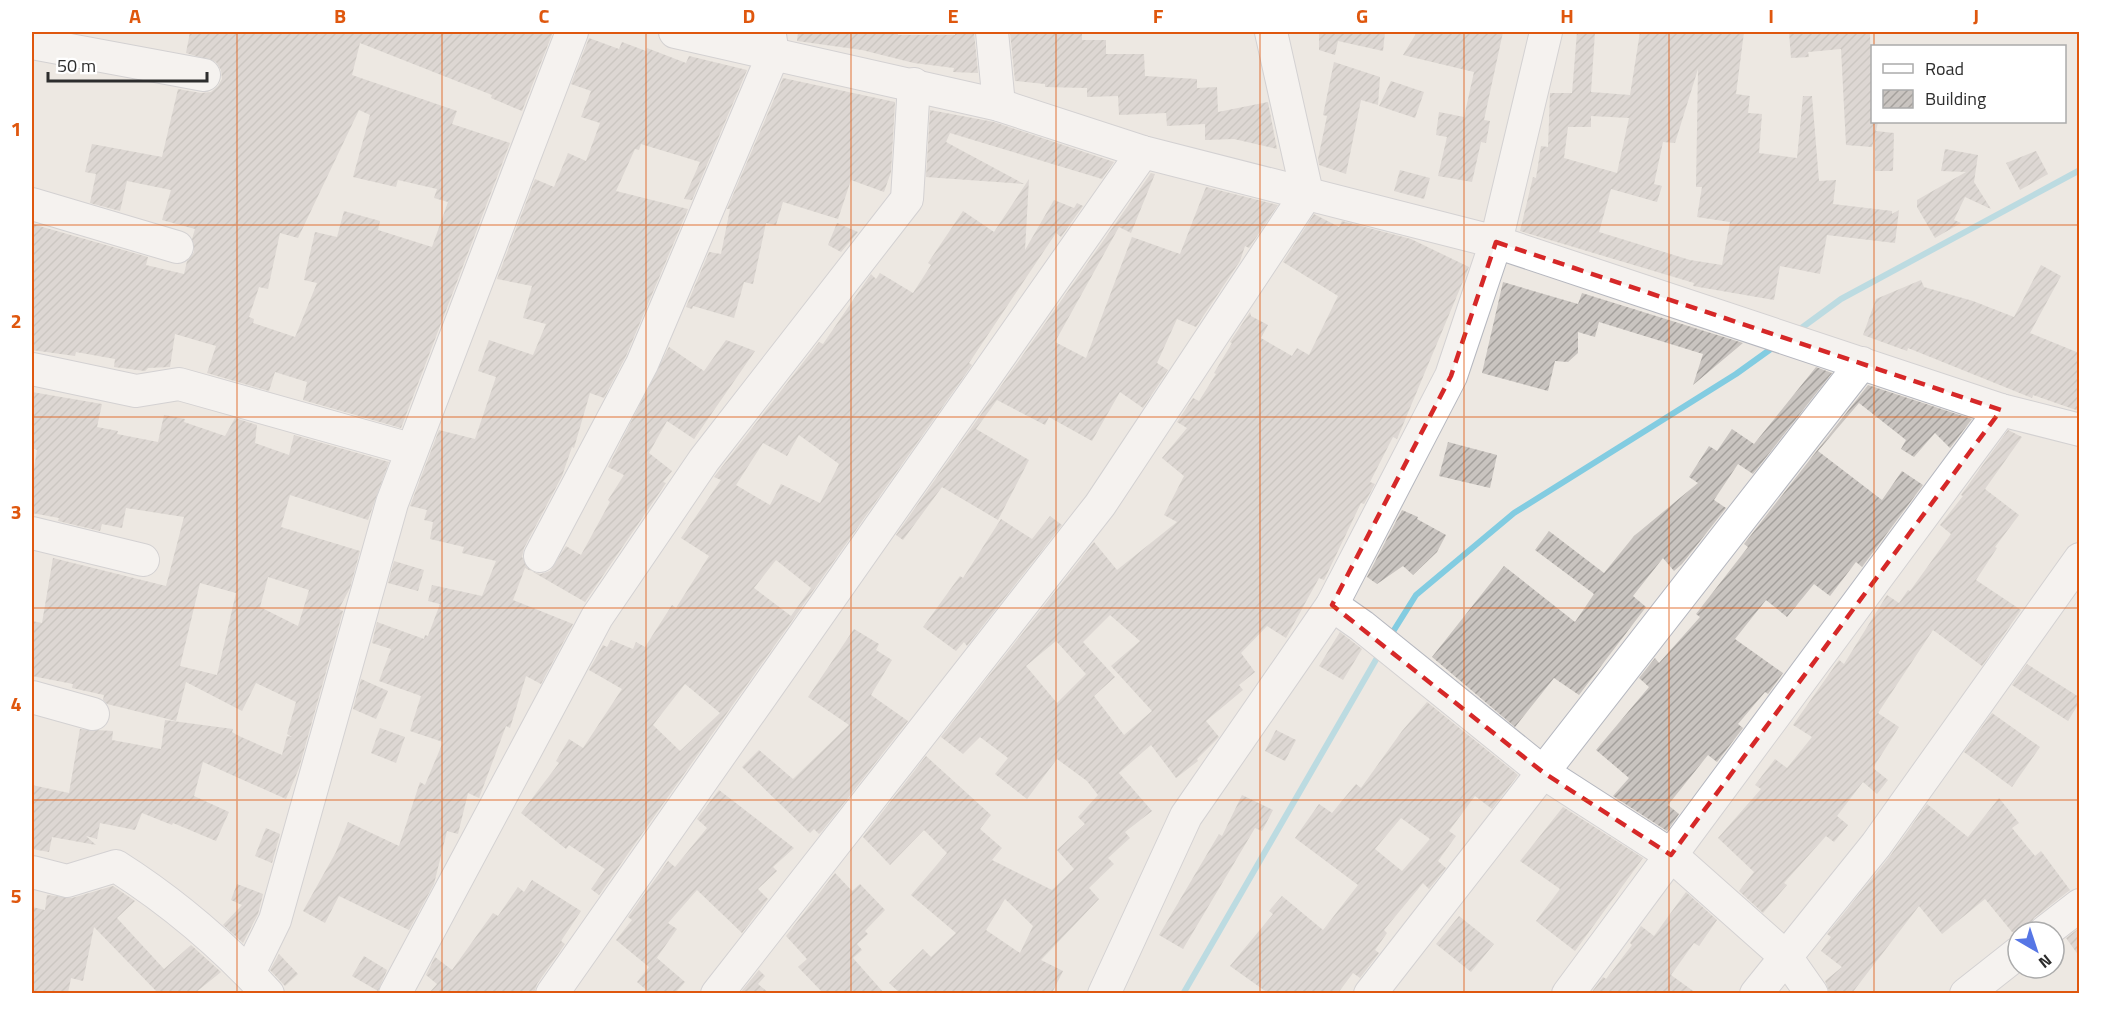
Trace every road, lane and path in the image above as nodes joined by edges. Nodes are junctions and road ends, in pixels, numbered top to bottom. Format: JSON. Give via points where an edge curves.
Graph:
{"nodes":[{"id":1,"x":572,"y":32,"type":"edge"},
{"id":2,"x":675,"y":32,"type":"edge"},
{"id":3,"x":992,"y":32,"type":"edge"},
{"id":4,"x":1271,"y":32,"type":"edge"},
{"id":5,"x":1546,"y":32,"type":"edge"},
{"id":6,"x":32,"y":43,"type":"edge"},
{"id":7,"x":771,"y":43,"type":"edge"},
{"id":8,"x":204,"y":75,"type":"dead end"},
{"id":9,"x":914,"y":84,"type":"junction"},
{"id":10,"x":999,"y":105,"type":"junction"},
{"id":11,"x":1143,"y":152,"type":"junction"},
{"id":12,"x":1307,"y":193,"type":"junction"},
{"id":13,"x":32,"y":204,"type":"edge"},
{"id":14,"x":1496,"y":242,"type":"junction"},
{"id":15,"x":177,"y":247,"type":"dead end"},
{"id":16,"x":1862,"y":363,"type":"junction"},
{"id":17,"x":32,"y":369,"type":"edge"},
{"id":18,"x":2001,"y":410,"type":"junction"},
{"id":19,"x":2079,"y":430,"type":"edge"},
{"id":20,"x":410,"y":449,"type":"junction"},
{"id":21,"x":32,"y":533,"type":"edge"},
{"id":22,"x":540,"y":556,"type":"dead end"},
{"id":23,"x":2079,"y":559,"type":"edge"},
{"id":24,"x":143,"y":560,"type":"dead end"},
{"id":25,"x":1332,"y":605,"type":"junction"},
{"id":26,"x":32,"y":698,"type":"edge"},
{"id":27,"x":93,"y":714,"type":"dead end"},
{"id":28,"x":1544,"y":773,"type":"junction"},
{"id":29,"x":1671,"y":855,"type":"junction"},
{"id":30,"x":32,"y":872,"type":"edge"},
{"id":31,"x":2079,"y":905,"type":"edge"},
{"id":32,"x":2060,"y":920,"type":"edge"},
{"id":33,"x":1786,"y":957,"type":"junction"},
{"id":34,"x":2006,"y":962,"type":"edge"},
{"id":35,"x":259,"y":983,"type":"edge"},
{"id":36,"x":394,"y":993,"type":"edge"},
{"id":37,"x":552,"y":993,"type":"edge"},
{"id":38,"x":717,"y":993,"type":"edge"},
{"id":39,"x":1104,"y":993,"type":"edge"},
{"id":40,"x":1371,"y":993,"type":"edge"},
{"id":41,"x":1568,"y":993,"type":"edge"},
{"id":42,"x":1756,"y":993,"type":"edge"},
{"id":43,"x":1812,"y":993,"type":"edge"},
{"id":44,"x":1966,"y":993,"type":"edge"}],
"edges":[{"from":1,"to":20,"type":"street"},
{"from":2,"to":7,"type":"street"},
{"from":3,"to":10,"type":"street"},
{"from":4,"to":12,"type":"street"},
{"from":5,"to":14,"type":"street"},
{"from":6,"to":8,"type":"street"},
{"from":7,"to":9,"type":"street"},
{"from":7,"to":22,"type":"street","via":[[642,364]]},
{"from":9,"to":10,"type":"street"},
{"from":9,"to":36,"type":"street","via":[[907,199],[704,460],[597,617]]},
{"from":10,"to":11,"type":"street"},
{"from":11,"to":12,"type":"street"},
{"from":11,"to":37,"type":"street"},
{"from":12,"to":14,"type":"street"},
{"from":12,"to":38,"type":"street","via":[[1100,505]]},
{"from":13,"to":15,"type":"street"},
{"from":14,"to":16,"type":"street"},
{"from":14,"to":25,"type":"street","via":[[1451,376]]},
{"from":16,"to":18,"type":"street"},
{"from":16,"to":28,"type":"street"},
{"from":17,"to":20,"type":"street","via":[[136,391],[179,384]]},
{"from":18,"to":19,"type":"street"},
{"from":18,"to":29,"type":"street"},
{"from":20,"to":35,"type":"street"},
{"from":21,"to":24,"type":"street"},
{"from":23,"to":33,"type":"street","via":[[1876,845]]},
{"from":25,"to":28,"type":"street"},
{"from":25,"to":39,"type":"street","via":[[1186,816]]},
{"from":26,"to":27,"type":"street"},
{"from":28,"to":29,"type":"street"},
{"from":28,"to":40,"type":"street"},
{"from":29,"to":33,"type":"street"},
{"from":29,"to":41,"type":"street"},
{"from":30,"to":35,"type":"street","via":[[67,881],[116,866],[152,889]]},
{"from":31,"to":32,"type":"street"},
{"from":33,"to":42,"type":"street"},
{"from":33,"to":43,"type":"street"},
{"from":34,"to":44,"type":"street"}]}
